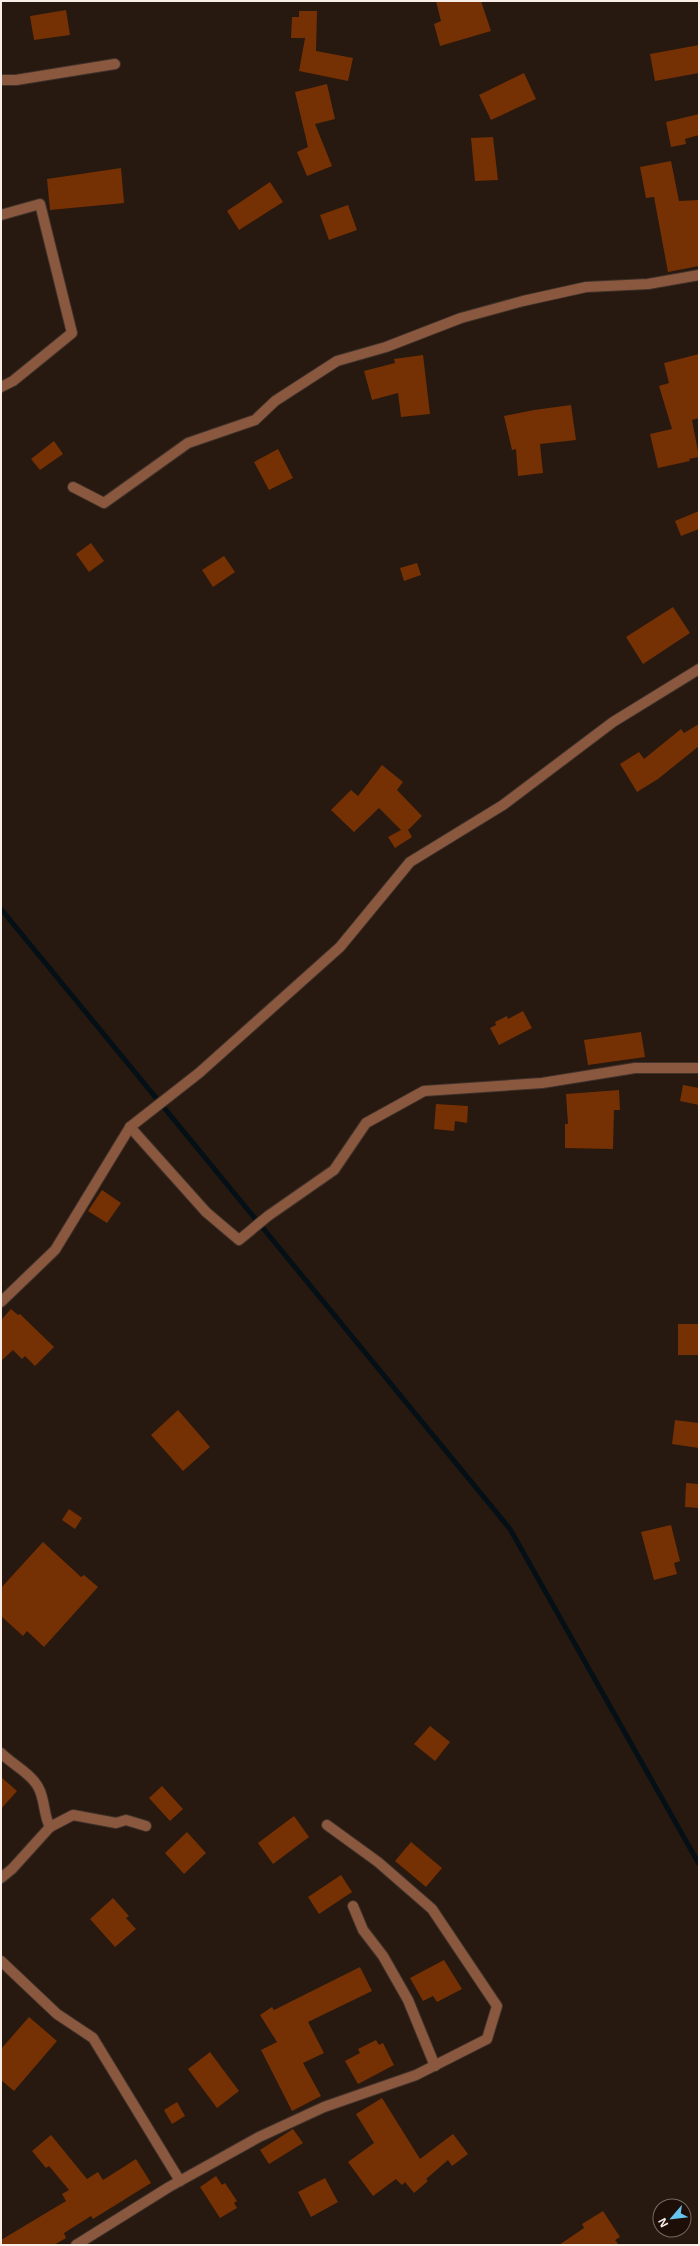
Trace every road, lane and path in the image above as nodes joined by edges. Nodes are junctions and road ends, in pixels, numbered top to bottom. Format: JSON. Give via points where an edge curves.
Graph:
{"nodes":[{"id":1,"x":115,"y":64,"type":"dead end"},
{"id":2,"x":1,"y":80,"type":"edge"},
{"id":3,"x":1,"y":215,"type":"edge"},
{"id":4,"x":699,"y":275,"type":"edge"},
{"id":5,"x":1,"y":387,"type":"edge"},
{"id":6,"x":73,"y":487,"type":"dead end"},
{"id":7,"x":699,"y":669,"type":"edge"},
{"id":8,"x":699,"y":1068,"type":"edge"},
{"id":9,"x":130,"y":1127,"type":"junction"},
{"id":10,"x":1,"y":1302,"type":"edge"},
{"id":11,"x":1,"y":1753,"type":"edge"},
{"id":12,"x":327,"y":1825,"type":"dead end"},
{"id":13,"x":146,"y":1826,"type":"dead end"},
{"id":14,"x":50,"y":1827,"type":"junction"},
{"id":15,"x":1,"y":1878,"type":"edge"},
{"id":16,"x":353,"y":1906,"type":"dead end"},
{"id":17,"x":1,"y":1961,"type":"edge"},
{"id":18,"x":435,"y":2066,"type":"junction"},
{"id":19,"x":180,"y":2181,"type":"junction"},
{"id":20,"x":76,"y":2245,"type":"edge"}],
"edges":[{"from":1,"to":2,"type":"street","via":[[16,80]]},
{"from":3,"to":5,"type":"street","via":[[40,204],[72,333],[13,381]]},
{"from":4,"to":6,"type":"street","via":[[648,284],[586,287],[461,318],[386,347],[337,361],[275,401],[255,420],[188,443],[104,503]]},
{"from":7,"to":9,"type":"street","via":[[613,722],[502,805],[410,862],[340,947],[199,1073]]},
{"from":8,"to":9,"type":"street","via":[[635,1068],[542,1083],[424,1091],[366,1123],[334,1170],[268,1216],[239,1240],[206,1212]]},
{"from":9,"to":10,"type":"street","via":[[55,1250]]},
{"from":11,"to":14,"type":"street","via":[[40,1789]]},
{"from":12,"to":18,"type":"street","via":[[378,1862],[432,1909],[497,2006],[487,2039]]},
{"from":13,"to":14,"type":"street","via":[[126,1820],[116,1824],[73,1816]]},
{"from":14,"to":15,"type":"street"},
{"from":16,"to":18,"type":"street","via":[[363,1930],[383,1956],[408,2000]]},
{"from":17,"to":19,"type":"street","via":[[58,2014],[93,2038]]},
{"from":18,"to":19,"type":"street","via":[[324,2107],[259,2137]]},
{"from":19,"to":20,"type":"street"}]}
